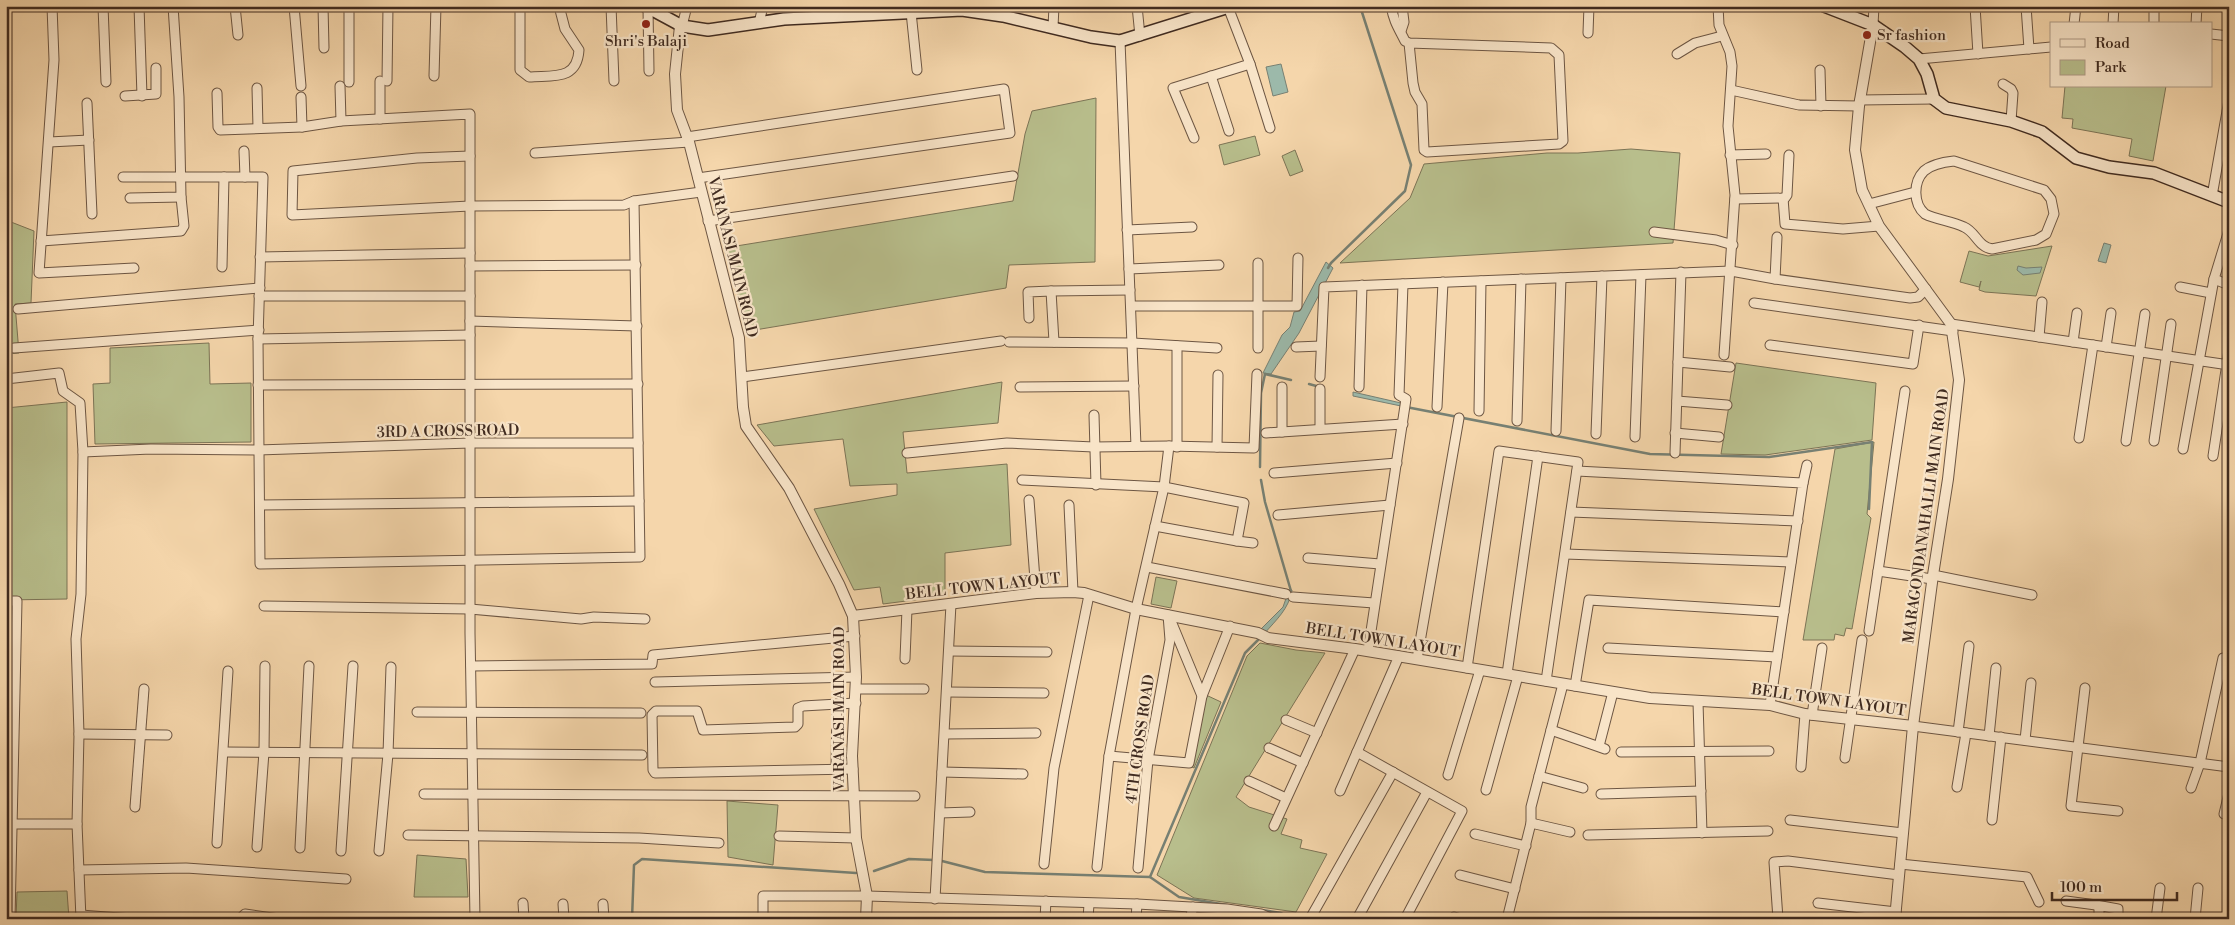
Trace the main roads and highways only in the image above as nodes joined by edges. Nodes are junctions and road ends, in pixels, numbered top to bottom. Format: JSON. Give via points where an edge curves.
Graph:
{"nodes":[{"id":1,"x":1824,"y":6,"type":"edge"},
{"id":2,"x":647,"y":7,"type":"edge"},
{"id":3,"x":1230,"y":7,"type":"edge"},
{"id":4,"x":882,"y":10,"type":"edge"},
{"id":5,"x":919,"y":10,"type":"edge"},
{"id":6,"x":823,"y":12,"type":"edge"},
{"id":7,"x":2229,"y":202,"type":"edge"}],
"edges":[{"from":1,"to":7,"type":"main road","via":[[1873,25],[1919,59],[1934,99],[1946,108],[2011,121],[2042,132],[2076,158],[2109,167],[2154,173]]},
{"from":2,"to":6,"type":"main road","via":[[681,26],[708,30]]},
{"from":3,"to":5,"type":"main road","via":[[1120,41],[1003,16],[962,10]]},
{"from":4,"to":5,"type":"main road"},
{"from":4,"to":6,"type":"main road"}]}
